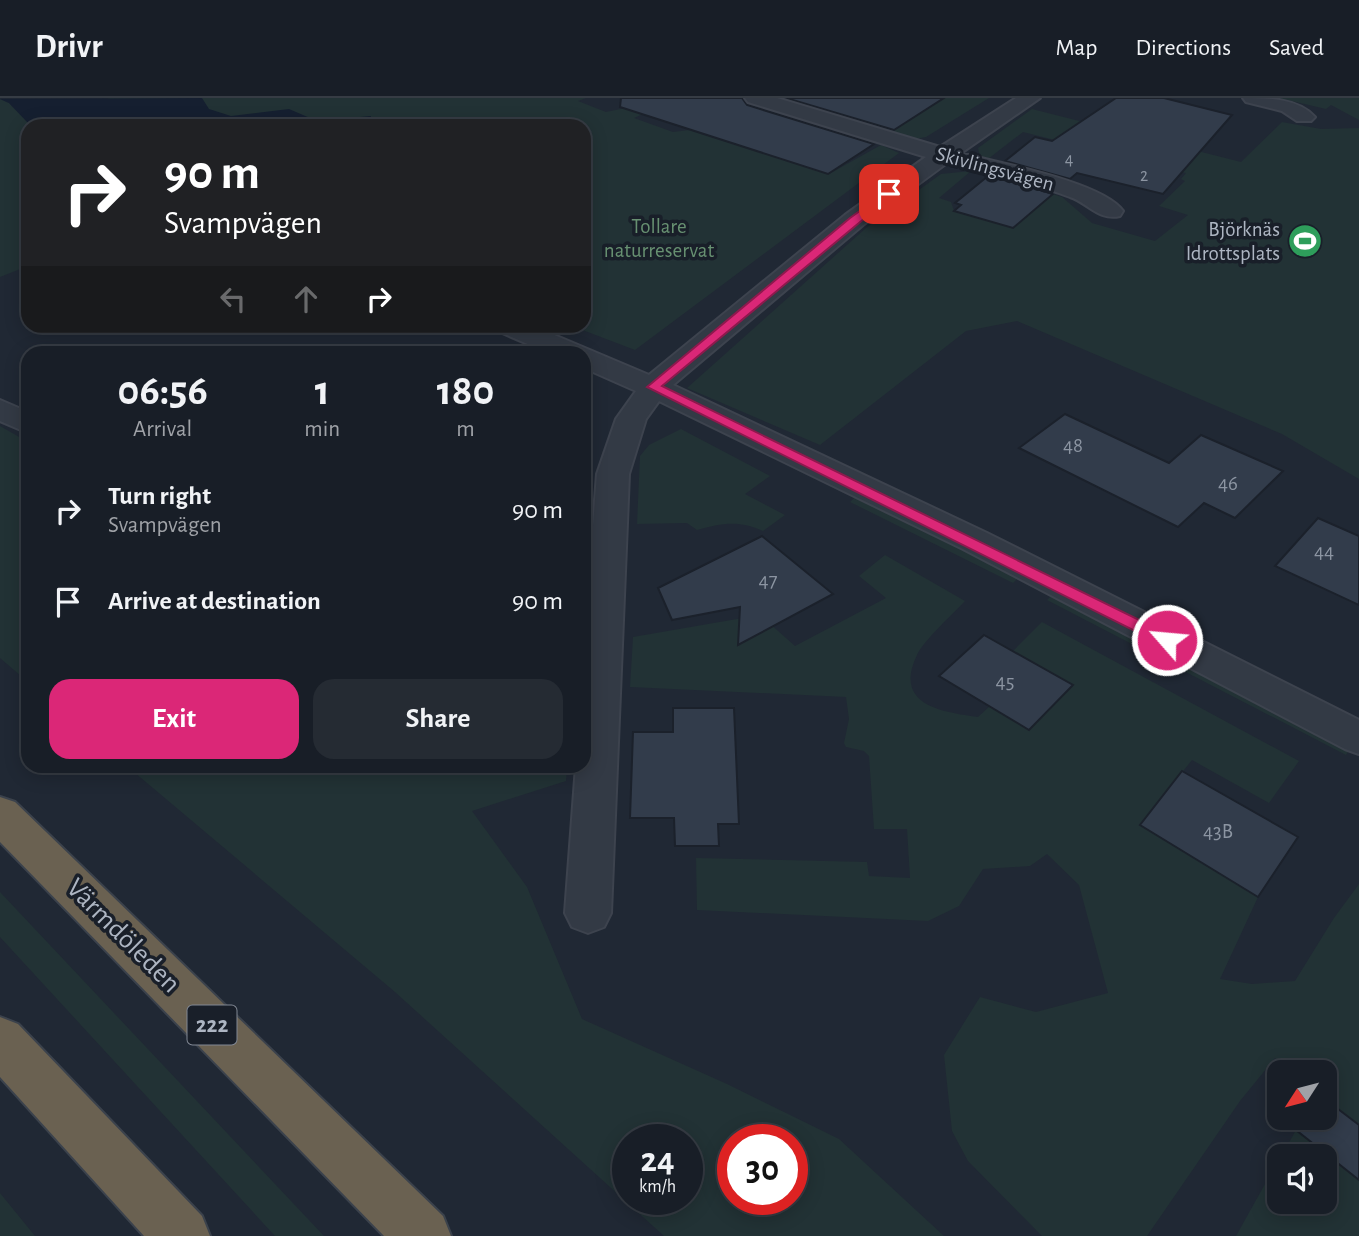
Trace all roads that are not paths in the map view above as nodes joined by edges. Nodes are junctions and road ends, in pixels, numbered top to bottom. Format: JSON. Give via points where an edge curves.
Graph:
{"nodes":[{"id":1,"x":755,"y":98,"type":"edge"},
{"id":2,"x":1030,"y":98,"type":"edge"},
{"id":3,"x":1253,"y":98,"type":"edge"},
{"id":4,"x":1304,"y":117,"type":"dead end"},
{"id":5,"x":943,"y":155,"type":"junction"},
{"id":6,"x":1111,"y":211,"type":"dead end"},
{"id":7,"x":526,"y":333,"type":"edge"},
{"id":8,"x":557,"y":346,"type":"edge"},
{"id":9,"x":591,"y":360,"type":"edge"},
{"id":10,"x":653,"y":387,"type":"junction"},
{"id":11,"x":0,"y":410,"type":"edge"},
{"id":12,"x":21,"y":420,"type":"edge"},
{"id":13,"x":599,"y":476,"type":"edge"},
{"id":14,"x":1359,"y":738,"type":"edge"},
{"id":15,"x":0,"y":814,"type":"edge"},
{"id":16,"x":588,"y":913,"type":"dead end"},
{"id":17,"x":0,"y":1041,"type":"edge"},
{"id":18,"x":182,"y":1236,"type":"edge"},
{"id":19,"x":423,"y":1236,"type":"edge"}],
"edges":[{"from":1,"to":5,"type":"street","name":"Skivlingsvägen"},
{"from":2,"to":5,"type":"street"},
{"from":3,"to":4,"type":"street","via":[[1289,107]]},
{"from":5,"to":6,"type":"street","name":"Skivlingsvägen","via":[[1080,192]]},
{"from":5,"to":10,"type":"street","via":[[853,220]]},
{"from":7,"to":8,"type":"street"},
{"from":9,"to":10,"type":"street"},
{"from":10,"to":13,"type":"street"},
{"from":10,"to":14,"type":"street","via":[[1046,578]]},
{"from":11,"to":12,"type":"street"},
{"from":13,"to":16,"type":"street"},
{"from":15,"to":19,"type":"highway","name":"Värmdöleden","number":"222"},
{"from":17,"to":18,"type":"highway"}]}
